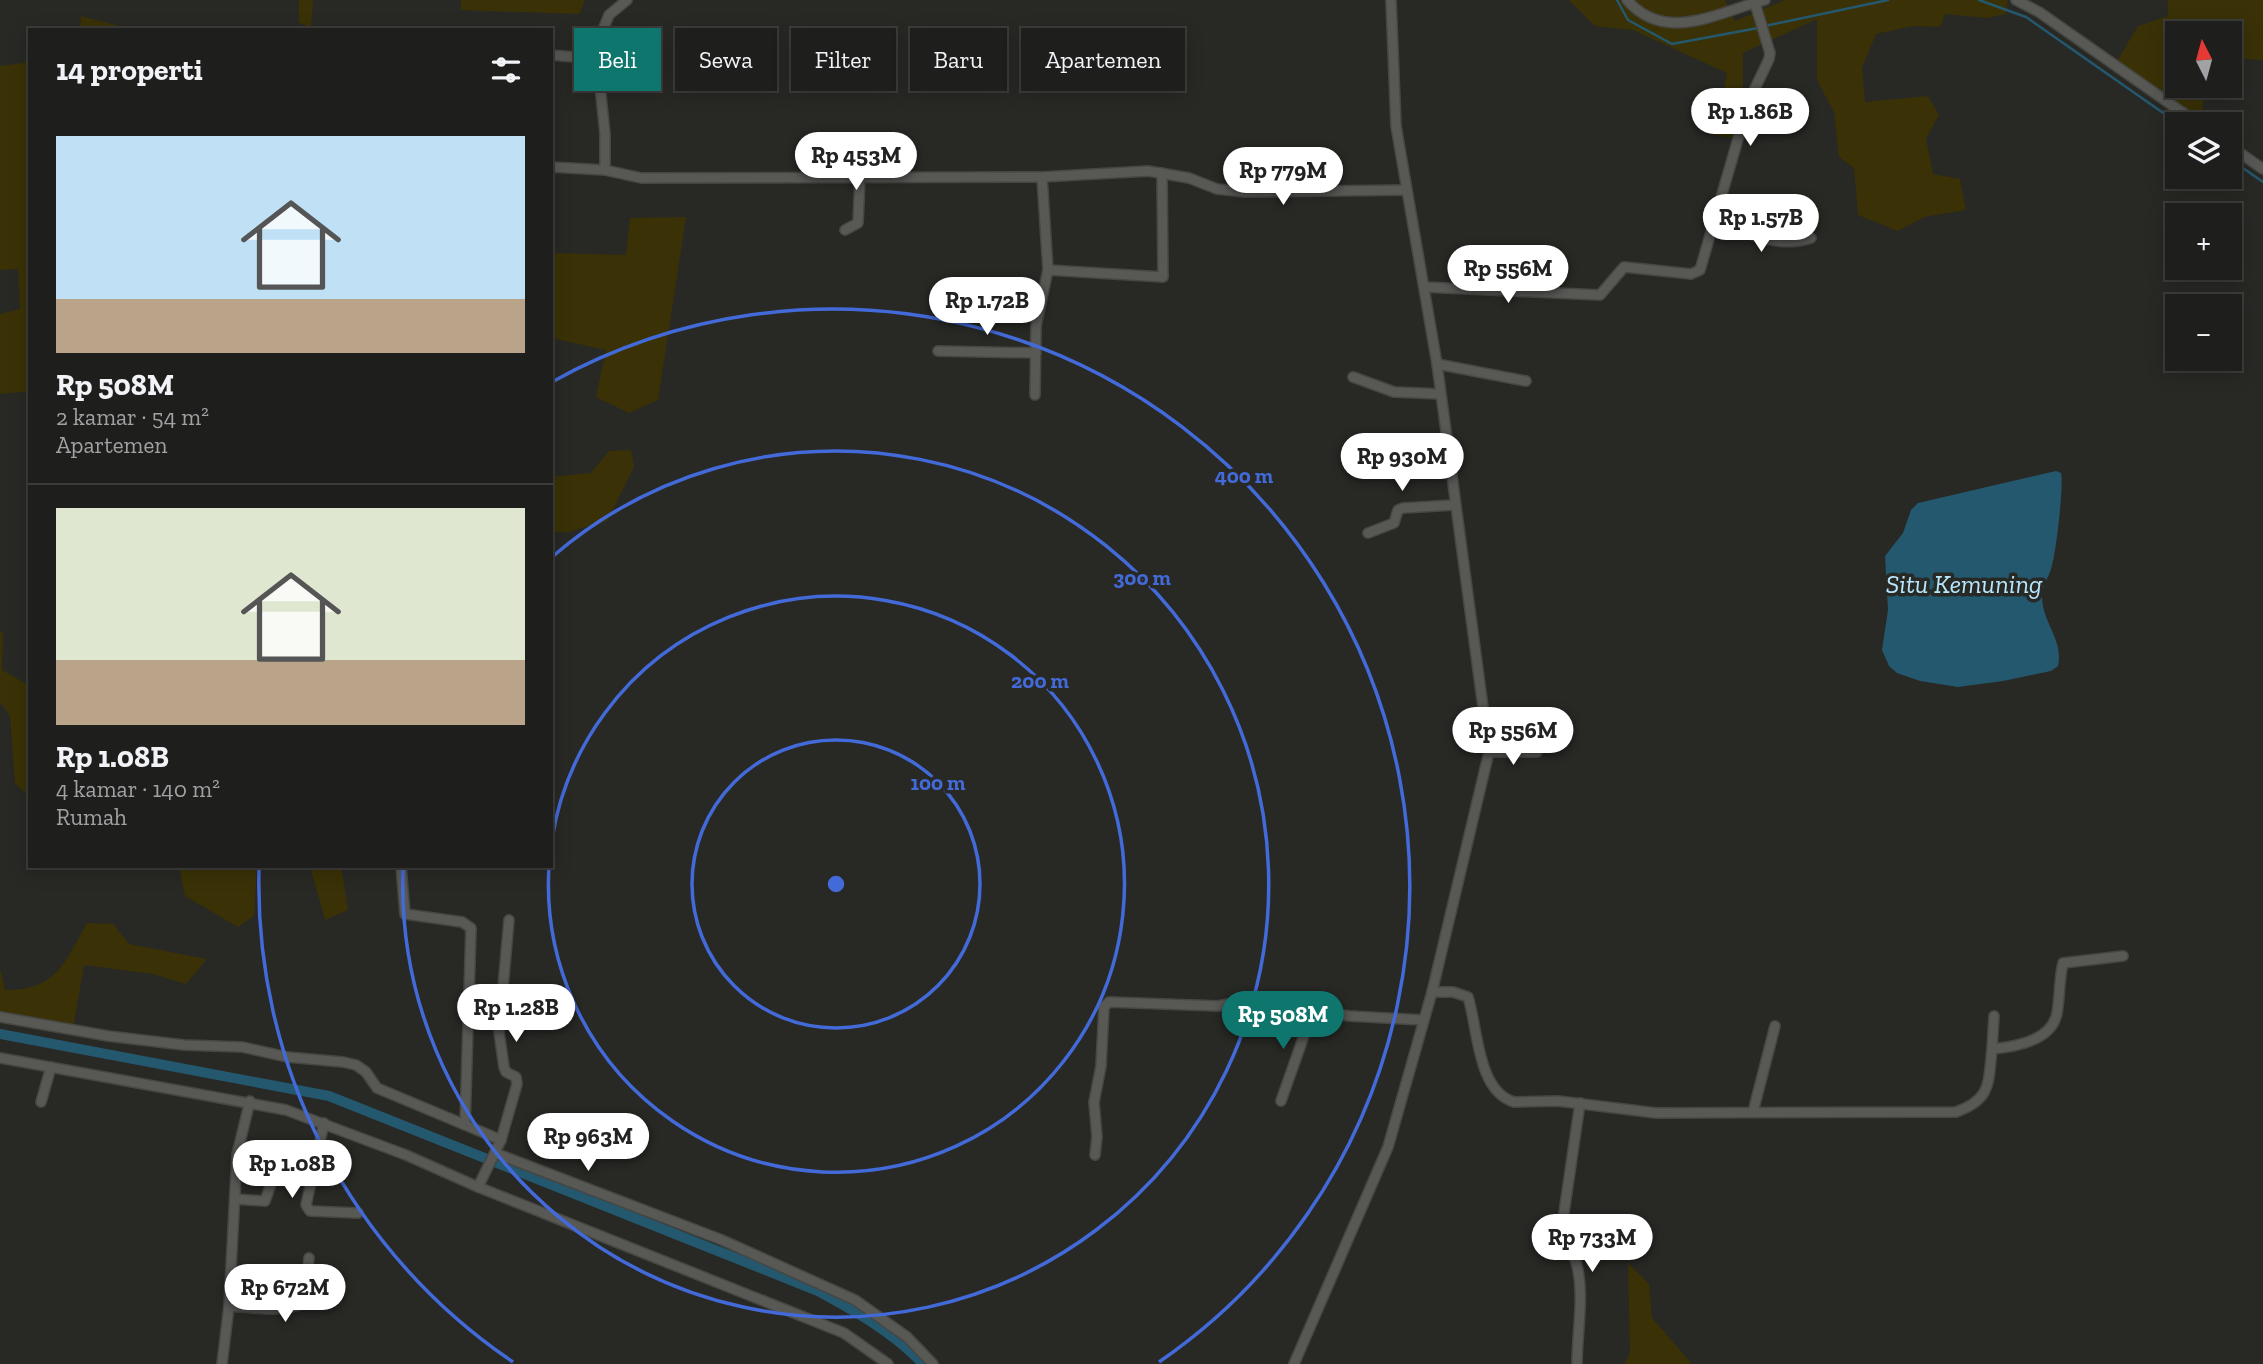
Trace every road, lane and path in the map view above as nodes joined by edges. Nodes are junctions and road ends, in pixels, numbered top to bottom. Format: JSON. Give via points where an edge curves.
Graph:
{"nodes":[{"id":1,"x":627,"y":0,"type":"edge"},
{"id":2,"x":1391,"y":0,"type":"edge"},
{"id":3,"x":1628,"y":0,"type":"edge"},
{"id":4,"x":1765,"y":0,"type":"edge"},
{"id":5,"x":2016,"y":0,"type":"edge"},
{"id":6,"x":1755,"y":3,"type":"edge"},
{"id":7,"x":604,"y":28,"type":"edge"},
{"id":8,"x":553,"y":55,"type":"edge"},
{"id":9,"x":574,"y":57,"type":"edge"},
{"id":10,"x":601,"y":91,"type":"edge"},
{"id":11,"x":2182,"y":112,"type":"edge"},
{"id":12,"x":2242,"y":154,"type":"edge"},
{"id":13,"x":553,"y":167,"type":"edge"},
{"id":14,"x":2263,"y":169,"type":"edge"},
{"id":15,"x":605,"y":170,"type":"junction"},
{"id":16,"x":1162,"y":173,"type":"junction"},
{"id":17,"x":860,"y":177,"type":"junction"},
{"id":18,"x":1042,"y":177,"type":"junction"},
{"id":19,"x":1406,"y":190,"type":"junction"},
{"id":20,"x":1713,"y":220,"type":"junction"},
{"id":21,"x":845,"y":230,"type":"dead end"},
{"id":22,"x":1811,"y":238,"type":"dead end"},
{"id":23,"x":1048,"y":270,"type":"junction"},
{"id":24,"x":1424,"y":287,"type":"junction"},
{"id":25,"x":938,"y":351,"type":"dead end"},
{"id":26,"x":1036,"y":353,"type":"junction"},
{"id":27,"x":1437,"y":364,"type":"junction"},
{"id":28,"x":1353,"y":377,"type":"dead end"},
{"id":29,"x":1526,"y":381,"type":"dead end"},
{"id":30,"x":1440,"y":394,"type":"junction"},
{"id":31,"x":1035,"y":396,"type":"dead end"},
{"id":32,"x":1454,"y":505,"type":"junction"},
{"id":33,"x":1368,"y":533,"type":"dead end"},
{"id":34,"x":1489,"y":752,"type":"junction"},
{"id":35,"x":1537,"y":752,"type":"dead end"},
{"id":36,"x":401,"y":868,"type":"edge"},
{"id":37,"x":509,"y":920,"type":"dead end"},
{"id":38,"x":2123,"y":956,"type":"dead end"},
{"id":39,"x":1432,"y":992,"type":"junction"},
{"id":40,"x":1313,"y":1010,"type":"junction"},
{"id":41,"x":1994,"y":1016,"type":"dead end"},
{"id":42,"x":0,"y":1017,"type":"edge"},
{"id":43,"x":1423,"y":1020,"type":"junction"},
{"id":44,"x":1775,"y":1026,"type":"dead end"},
{"id":45,"x":1992,"y":1049,"type":"junction"},
{"id":46,"x":0,"y":1058,"type":"edge"},
{"id":47,"x":51,"y":1067,"type":"junction"},
{"id":48,"x":250,"y":1101,"type":"junction"},
{"id":49,"x":1281,"y":1101,"type":"dead end"},
{"id":50,"x":41,"y":1102,"type":"dead end"},
{"id":51,"x":1580,"y":1104,"type":"junction"},
{"id":52,"x":1753,"y":1112,"type":"junction"},
{"id":53,"x":324,"y":1124,"type":"junction"},
{"id":54,"x":466,"y":1125,"type":"junction"},
{"id":55,"x":501,"y":1140,"type":"junction"},
{"id":56,"x":494,"y":1155,"type":"junction"},
{"id":57,"x":1095,"y":1155,"type":"dead end"},
{"id":58,"x":272,"y":1181,"type":"dead end"},
{"id":59,"x":480,"y":1183,"type":"junction"},
{"id":60,"x":235,"y":1199,"type":"junction"},
{"id":61,"x":358,"y":1213,"type":"dead end"},
{"id":62,"x":309,"y":1258,"type":"dead end"},
{"id":63,"x":229,"y":1306,"type":"junction"},
{"id":64,"x":222,"y":1364,"type":"edge"},
{"id":65,"x":888,"y":1364,"type":"edge"},
{"id":66,"x":933,"y":1364,"type":"edge"},
{"id":67,"x":1294,"y":1364,"type":"edge"},
{"id":68,"x":1577,"y":1364,"type":"edge"}],
"edges":[{"from":1,"to":7,"type":"street","via":[[609,15]]},
{"from":2,"to":19,"type":"street","via":[[1396,118]]},
{"from":3,"to":6,"type":"street","via":[[1647,17],[1679,23]]},
{"from":4,"to":6,"type":"street"},
{"from":5,"to":11,"type":"street"},
{"from":6,"to":20,"type":"street","via":[[1770,53],[1749,101]]},
{"from":8,"to":9,"type":"street"},
{"from":10,"to":15,"type":"street"},
{"from":12,"to":14,"type":"street"},
{"from":13,"to":15,"type":"street"},
{"from":15,"to":17,"type":"street","via":[[641,178]]},
{"from":16,"to":18,"type":"street"},
{"from":16,"to":19,"type":"street","via":[[1245,192]]},
{"from":16,"to":23,"type":"street","via":[[1163,278]]},
{"from":17,"to":18,"type":"street"},
{"from":17,"to":21,"type":"street","via":[[858,223]]},
{"from":18,"to":23,"type":"street"},
{"from":19,"to":24,"type":"street"},
{"from":20,"to":22,"type":"street","via":[[1770,242],[1796,243]]},
{"from":20,"to":24,"type":"street","via":[[1696,273],[1624,267],[1600,295]]},
{"from":23,"to":26,"type":"street","via":[[1036,326]]},
{"from":24,"to":27,"type":"street"},
{"from":25,"to":26,"type":"street"},
{"from":26,"to":31,"type":"street"},
{"from":27,"to":29,"type":"street"},
{"from":27,"to":30,"type":"street"},
{"from":28,"to":30,"type":"street","via":[[1394,391]]},
{"from":30,"to":32,"type":"street"},
{"from":32,"to":33,"type":"street","via":[[1403,508],[1394,523]]},
{"from":32,"to":34,"type":"street"},
{"from":34,"to":35,"type":"street"},
{"from":34,"to":39,"type":"street"},
{"from":36,"to":54,"type":"street","via":[[405,914],[462,922],[471,928]]},
{"from":37,"to":55,"type":"street","via":[[499,1032],[504,1067],[517,1084]]},
{"from":38,"to":45,"type":"street","via":[[2065,961],[2057,1015],[2050,1028],[2027,1044]]},
{"from":39,"to":43,"type":"street"},
{"from":39,"to":51,"type":"street","via":[[1465,993],[1468,997],[1483,1069],[1508,1100]]},
{"from":40,"to":43,"type":"street"},
{"from":40,"to":49,"type":"street"},
{"from":40,"to":57,"type":"street","via":[[1266,998],[1219,1006],[1106,1004],[1094,1102]]},
{"from":41,"to":45,"type":"street"},
{"from":42,"to":54,"type":"street","via":[[108,1036],[242,1047],[356,1065],[377,1087]]},
{"from":43,"to":67,"type":"street","via":[[1388,1147]]},
{"from":44,"to":52,"type":"street"},
{"from":45,"to":52,"type":"street","via":[[1987,1090],[1976,1105],[1956,1112]]},
{"from":46,"to":47,"type":"street"},
{"from":47,"to":48,"type":"street"},
{"from":47,"to":50,"type":"street"},
{"from":48,"to":53,"type":"street"},
{"from":48,"to":60,"type":"street","via":[[237,1154]]},
{"from":51,"to":52,"type":"street","via":[[1656,1113]]},
{"from":51,"to":68,"type":"street","via":[[1560,1240],[1576,1262]]},
{"from":53,"to":59,"type":"street"},
{"from":53,"to":61,"type":"street","via":[[306,1205],[310,1210]]},
{"from":54,"to":55,"type":"street"},
{"from":55,"to":56,"type":"street"},
{"from":56,"to":59,"type":"street"},
{"from":56,"to":66,"type":"street","via":[[722,1240],[855,1300],[907,1337]]},
{"from":58,"to":60,"type":"street","via":[[265,1200]]},
{"from":59,"to":65,"type":"street","via":[[844,1333]]},
{"from":60,"to":63,"type":"street"},
{"from":62,"to":63,"type":"street","via":[[304,1303],[276,1309]]},
{"from":63,"to":64,"type":"street"}]}
